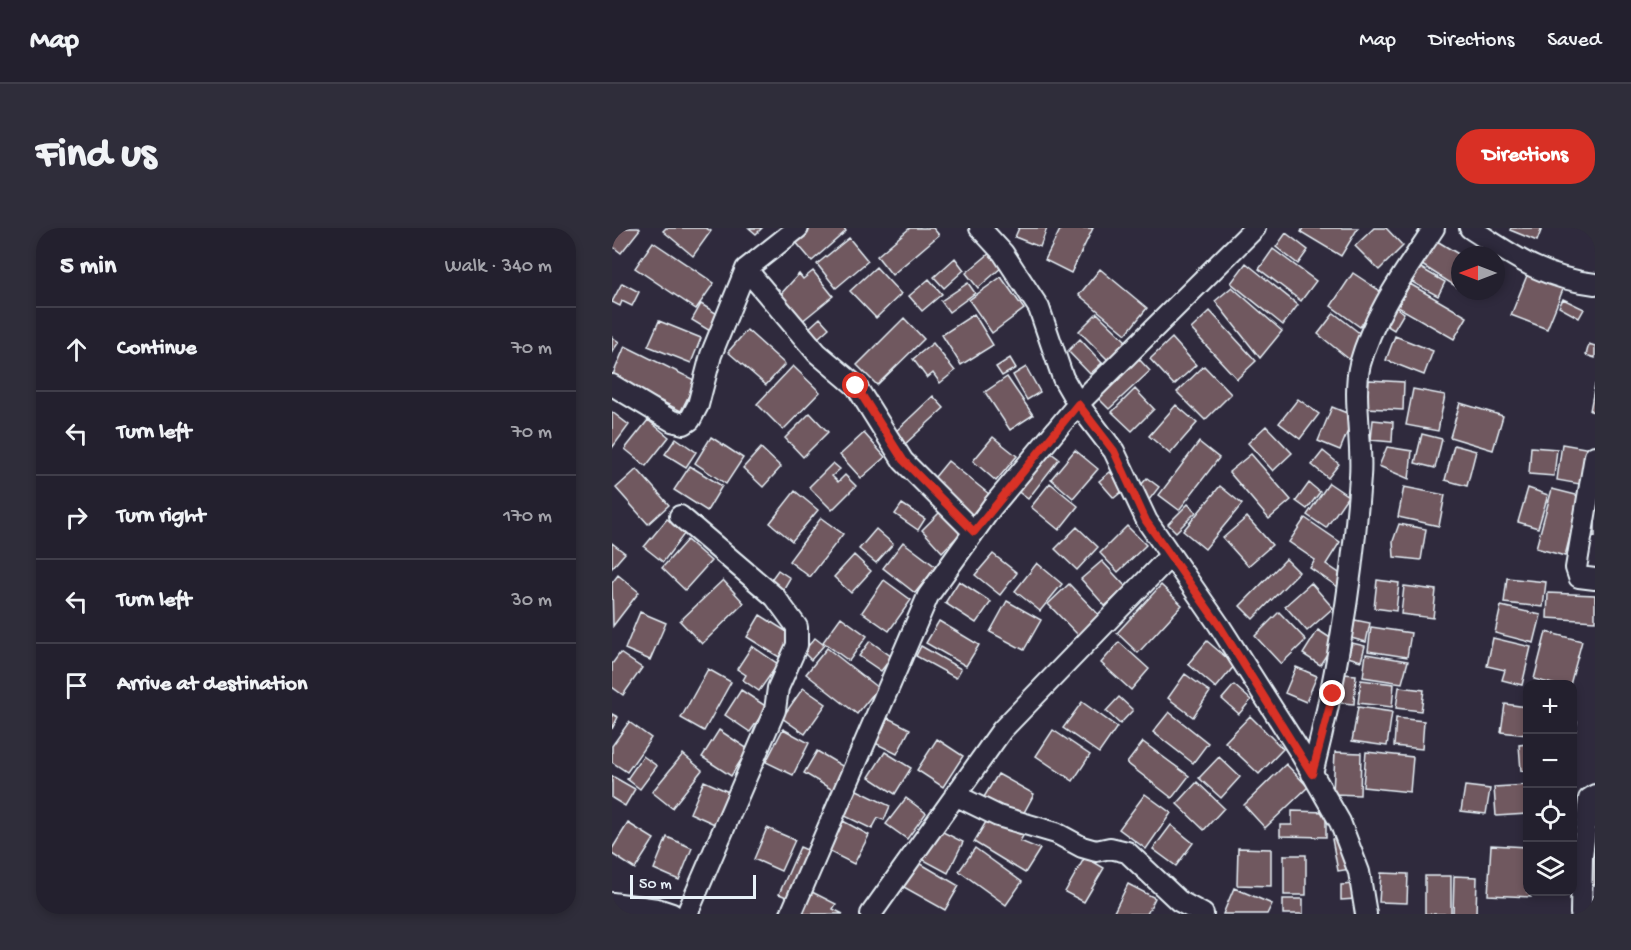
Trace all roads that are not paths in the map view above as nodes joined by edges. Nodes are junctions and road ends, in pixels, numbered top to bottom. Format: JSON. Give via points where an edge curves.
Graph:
{"nodes":[{"id":1,"x":798,"y":228,"type":"edge"},
{"id":2,"x":980,"y":228,"type":"edge"},
{"id":3,"x":1255,"y":228,"type":"edge"},
{"id":4,"x":1434,"y":228,"type":"edge"},
{"id":5,"x":1470,"y":228,"type":"edge"},
{"id":6,"x":746,"y":269,"type":"junction"},
{"id":7,"x":1595,"y":284,"type":"edge"},
{"id":8,"x":612,"y":385,"type":"edge"},
{"id":9,"x":1078,"y":404,"type":"junction"},
{"id":10,"x":1595,"y":456,"type":"edge"},
{"id":11,"x":680,"y":516,"type":"dead end"},
{"id":12,"x":974,"y":532,"type":"junction"},
{"id":13,"x":1170,"y":556,"type":"junction"},
{"id":14,"x":1595,"y":579,"type":"edge"},
{"id":15,"x":1312,"y":774,"type":"junction"},
{"id":16,"x":956,"y":795,"type":"junction"},
{"id":17,"x":1595,"y":795,"type":"edge"},
{"id":18,"x":612,"y":903,"type":"edge"},
{"id":19,"x":672,"y":914,"type":"edge"},
{"id":20,"x":687,"y":914,"type":"edge"},
{"id":21,"x":791,"y":914,"type":"edge"},
{"id":22,"x":871,"y":914,"type":"edge"},
{"id":23,"x":1203,"y":914,"type":"edge"},
{"id":24,"x":1366,"y":914,"type":"edge"},
{"id":25,"x":1581,"y":914,"type":"edge"}],
"edges":[{"from":1,"to":6,"type":"street"},
{"from":2,"to":9,"type":"street","via":[[1004,253],[1039,308],[1063,378]]},
{"from":3,"to":9,"type":"street"},
{"from":4,"to":15,"type":"street","via":[[1377,316],[1360,366],[1360,475],[1349,592],[1333,694]]},
{"from":5,"to":7,"type":"street","via":[[1530,267]]},
{"from":6,"to":8,"type":"street","via":[[690,420],[684,424],[672,421]]},
{"from":6,"to":12,"type":"street","via":[[817,352],[856,386],[903,460]]},
{"from":9,"to":12,"type":"street"},
{"from":9,"to":13,"type":"street","via":[[1114,451],[1146,521]]},
{"from":10,"to":14,"type":"street","via":[[1576,568],[1580,577]]},
{"from":11,"to":20,"type":"street","via":[[775,597],[796,627],[797,645],[778,688],[775,710]]},
{"from":12,"to":21,"type":"street","via":[[928,596]]},
{"from":13,"to":15,"type":"street","via":[[1219,625]]},
{"from":13,"to":16,"type":"street","via":[[1002,730]]},
{"from":15,"to":24,"type":"street","via":[[1340,822],[1359,872]]},
{"from":16,"to":22,"type":"street"},
{"from":16,"to":23,"type":"street","via":[[998,816],[1056,833],[1082,847],[1127,852],[1179,901]]},
{"from":17,"to":25,"type":"street","via":[[1589,799],[1585,824]]},
{"from":18,"to":19,"type":"street"}]}
